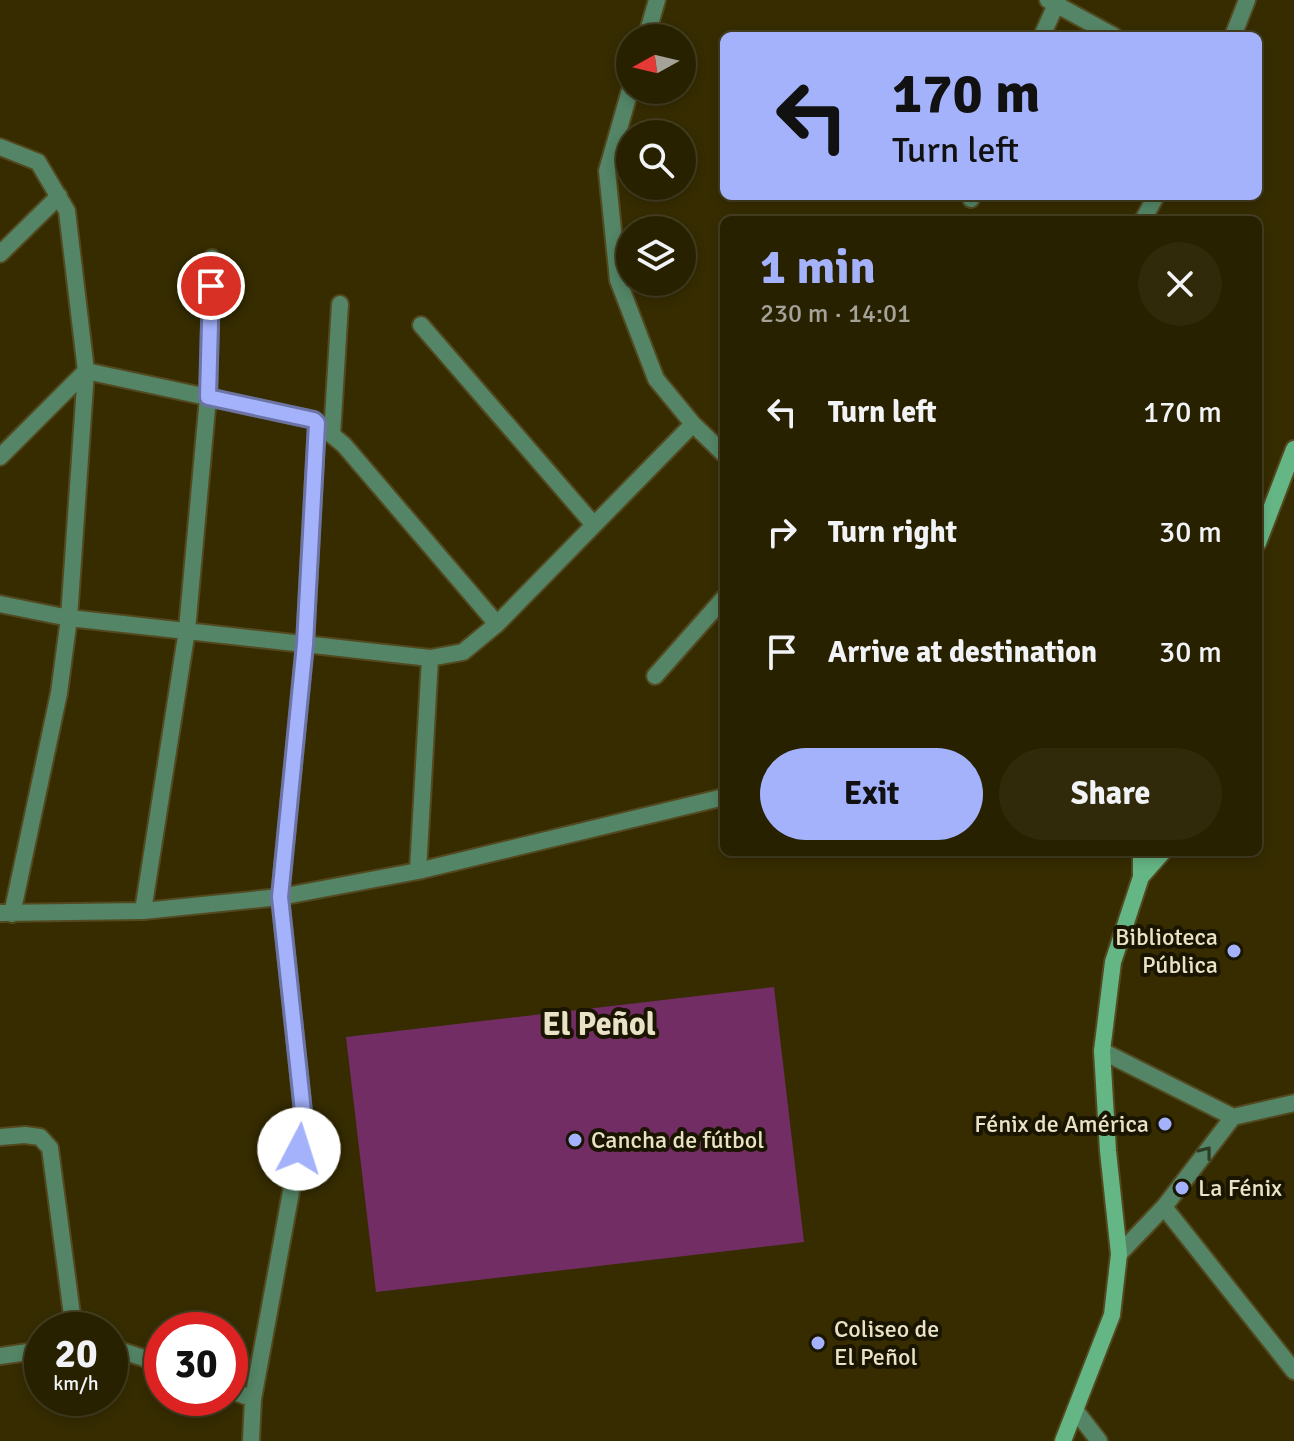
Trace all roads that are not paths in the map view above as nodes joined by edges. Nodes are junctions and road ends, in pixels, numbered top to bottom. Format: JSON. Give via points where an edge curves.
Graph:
{"nodes":[{"id":1,"x":657,"y":0,"type":"edge"},
{"id":2,"x":1247,"y":0,"type":"edge"},
{"id":3,"x":1054,"y":1,"type":"edge"},
{"id":4,"x":650,"y":24,"type":"edge"},
{"id":5,"x":1043,"y":32,"type":"edge"},
{"id":6,"x":1107,"y":32,"type":"edge"},
{"id":7,"x":1235,"y":32,"type":"edge"},
{"id":8,"x":626,"y":104,"type":"edge"},
{"id":9,"x":0,"y":147,"type":"edge"},
{"id":10,"x":59,"y":196,"type":"junction"},
{"id":11,"x":0,"y":254,"type":"edge"},
{"id":12,"x":212,"y":258,"type":"dead end"},
{"id":13,"x":340,"y":304,"type":"dead end"},
{"id":14,"x":421,"y":325,"type":"dead end"},
{"id":15,"x":86,"y":371,"type":"junction"},
{"id":16,"x":208,"y":397,"type":"junction"},
{"id":17,"x":317,"y":423,"type":"junction"},
{"id":18,"x":693,"y":424,"type":"junction"},
{"id":19,"x":332,"y":435,"type":"junction"},
{"id":20,"x":1294,"y":449,"type":"edge"},
{"id":21,"x":720,"y":450,"type":"edge"},
{"id":22,"x":0,"y":457,"type":"edge"},
{"id":23,"x":594,"y":525,"type":"junction"},
{"id":24,"x":1262,"y":533,"type":"edge"},
{"id":25,"x":720,"y":603,"type":"edge"},
{"id":26,"x":0,"y":604,"type":"edge"},
{"id":27,"x":69,"y":618,"type":"junction"},
{"id":28,"x":497,"y":624,"type":"junction"},
{"id":29,"x":187,"y":630,"type":"junction"},
{"id":30,"x":305,"y":644,"type":"junction"},
{"id":31,"x":430,"y":658,"type":"junction"},
{"id":32,"x":655,"y":676,"type":"dead end"},
{"id":33,"x":720,"y":798,"type":"edge"},
{"id":34,"x":1141,"y":856,"type":"edge"},
{"id":35,"x":1159,"y":856,"type":"edge"},
{"id":36,"x":418,"y":871,"type":"junction"},
{"id":37,"x":1141,"y":877,"type":"junction"},
{"id":38,"x":280,"y":897,"type":"junction"},
{"id":39,"x":143,"y":911,"type":"junction"},
{"id":40,"x":6,"y":913,"type":"edge"},
{"id":41,"x":1102,"y":1051,"type":"junction"},
{"id":42,"x":1294,"y":1103,"type":"edge"},
{"id":43,"x":1233,"y":1117,"type":"junction"},
{"id":44,"x":0,"y":1137,"type":"edge"},
{"id":45,"x":1164,"y":1207,"type":"junction"},
{"id":46,"x":1119,"y":1254,"type":"junction"},
{"id":47,"x":72,"y":1312,"type":"edge"},
{"id":48,"x":24,"y":1353,"type":"edge"},
{"id":49,"x":0,"y":1356,"type":"edge"},
{"id":50,"x":1294,"y":1371,"type":"edge"},
{"id":51,"x":248,"y":1397,"type":"edge"},
{"id":52,"x":253,"y":1399,"type":"junction"},
{"id":53,"x":1075,"y":1410,"type":"junction"},
{"id":54,"x":251,"y":1441,"type":"edge"},
{"id":55,"x":1063,"y":1441,"type":"edge"},
{"id":56,"x":1099,"y":1441,"type":"edge"}],
"edges":[{"from":1,"to":4,"type":"street"},
{"from":2,"to":7,"type":"street"},
{"from":3,"to":5,"type":"street"},
{"from":3,"to":6,"type":"street"},
{"from":8,"to":18,"type":"street","via":[[607,171],[618,280],[656,379]]},
{"from":9,"to":10,"type":"street","via":[[38,162]]},
{"from":10,"to":11,"type":"street"},
{"from":10,"to":15,"type":"street","via":[[67,211]]},
{"from":12,"to":16,"type":"street"},
{"from":13,"to":19,"type":"street"},
{"from":14,"to":23,"type":"street"},
{"from":15,"to":16,"type":"street"},
{"from":15,"to":22,"type":"street"},
{"from":15,"to":27,"type":"street"},
{"from":16,"to":17,"type":"street"},
{"from":16,"to":29,"type":"street"},
{"from":17,"to":19,"type":"street"},
{"from":17,"to":30,"type":"street"},
{"from":18,"to":21,"type":"street"},
{"from":18,"to":23,"type":"street"},
{"from":19,"to":28,"type":"street"},
{"from":20,"to":24,"type":"main road"},
{"from":23,"to":28,"type":"street"},
{"from":25,"to":32,"type":"street"},
{"from":26,"to":27,"type":"street"},
{"from":27,"to":29,"type":"street"},
{"from":27,"to":40,"type":"street","via":[[59,693]]},
{"from":28,"to":31,"type":"street","via":[[463,652]]},
{"from":29,"to":30,"type":"street"},
{"from":29,"to":39,"type":"street"},
{"from":30,"to":31,"type":"street"},
{"from":30,"to":38,"type":"street"},
{"from":31,"to":36,"type":"street"},
{"from":33,"to":36,"type":"street"},
{"from":34,"to":37,"type":"main road"},
{"from":35,"to":37,"type":"main road"},
{"from":36,"to":38,"type":"street"},
{"from":37,"to":41,"type":"main road","via":[[1113,962]]},
{"from":38,"to":39,"type":"street"},
{"from":38,"to":52,"type":"street","via":[[304,1121]]},
{"from":39,"to":40,"type":"street"},
{"from":41,"to":43,"type":"street"},
{"from":41,"to":46,"type":"main road"},
{"from":42,"to":43,"type":"street"},
{"from":45,"to":43,"type":"street","one_way":true},
{"from":44,"to":47,"type":"street","via":[[40,1137],[50,1148]]},
{"from":45,"to":46,"type":"street"},
{"from":45,"to":50,"type":"street"},
{"from":46,"to":53,"type":"main road","via":[[1112,1315]]},
{"from":48,"to":49,"type":"street"},
{"from":51,"to":52,"type":"street"},
{"from":52,"to":54,"type":"street"},
{"from":53,"to":55,"type":"main road"},
{"from":53,"to":56,"type":"street"}]}
